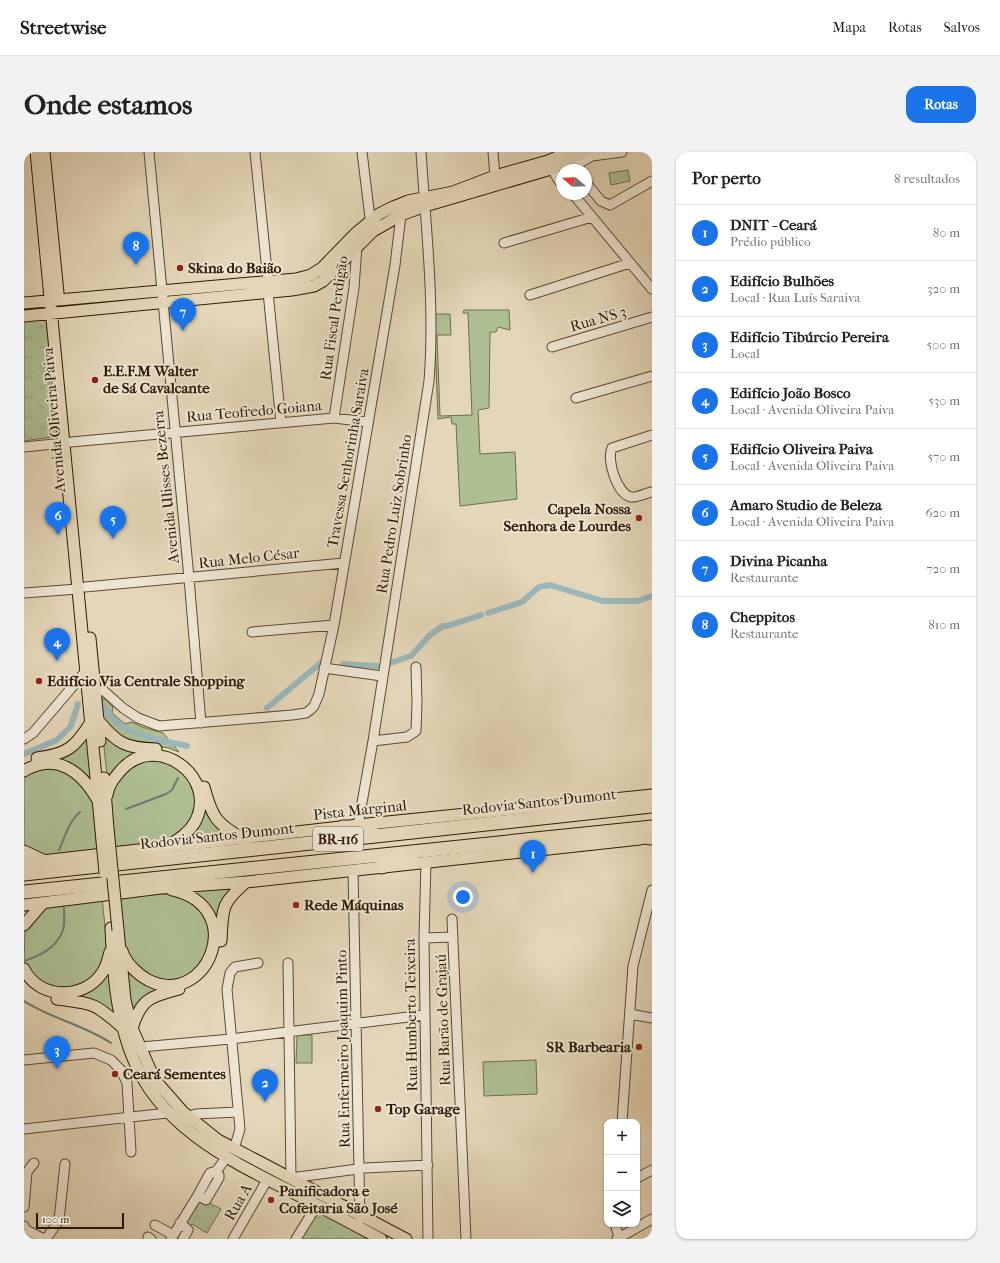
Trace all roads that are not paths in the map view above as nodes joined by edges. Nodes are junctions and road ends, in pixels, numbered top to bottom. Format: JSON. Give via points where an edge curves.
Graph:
{"nodes":[{"id":1,"x":36,"y":152,"type":"edge"},
{"id":2,"x":44,"y":152,"type":"edge"},
{"id":3,"x":149,"y":152,"type":"edge"},
{"id":4,"x":255,"y":152,"type":"edge"},
{"id":5,"x":362,"y":152,"type":"edge"},
{"id":6,"x":421,"y":152,"type":"edge"},
{"id":7,"x":493,"y":152,"type":"edge"},
{"id":8,"x":584,"y":152,"type":"edge"},
{"id":9,"x":622,"y":152,"type":"edge"},
{"id":10,"x":561,"y":160,"type":"edge"},
{"id":11,"x":578,"y":164,"type":"edge"},
{"id":12,"x":495,"y":176,"type":"junction"},
{"id":13,"x":652,"y":181,"type":"edge"},
{"id":14,"x":592,"y":190,"type":"edge"},
{"id":15,"x":577,"y":200,"type":"edge"},
{"id":16,"x":424,"y":202,"type":"junction"},
{"id":17,"x":401,"y":215,"type":"junction"},
{"id":18,"x":592,"y":217,"type":"junction"},
{"id":19,"x":372,"y":226,"type":"junction"},
{"id":20,"x":504,"y":243,"type":"dead end"},
{"id":21,"x":357,"y":246,"type":"junction"},
{"id":22,"x":630,"y":263,"type":"junction"},
{"id":23,"x":268,"y":286,"type":"junction"},
{"id":24,"x":652,"y":289,"type":"edge"},
{"id":25,"x":162,"y":291,"type":"junction"},
{"id":26,"x":530,"y":294,"type":"dead end"},
{"id":27,"x":54,"y":300,"type":"junction"},
{"id":28,"x":24,"y":303,"type":"edge"},
{"id":29,"x":163,"y":303,"type":"junction"},
{"id":30,"x":55,"y":313,"type":"junction"},
{"id":31,"x":24,"y":316,"type":"edge"},
{"id":32,"x":652,"y":317,"type":"edge"},
{"id":33,"x":552,"y":347,"type":"dead end"},
{"id":34,"x":652,"y":376,"type":"edge"},
{"id":35,"x":576,"y":398,"type":"dead end"},
{"id":36,"x":334,"y":418,"type":"junction"},
{"id":37,"x":367,"y":422,"type":"junction"},
{"id":38,"x":281,"y":423,"type":"junction"},
{"id":39,"x":175,"y":432,"type":"junction"},
{"id":40,"x":652,"y":435,"type":"edge"},
{"id":41,"x":68,"y":443,"type":"junction"},
{"id":42,"x":24,"y":447,"type":"edge"},
{"id":43,"x":652,"y":492,"type":"edge"},
{"id":44,"x":344,"y":563,"type":"junction"},
{"id":45,"x":189,"y":578,"type":"junction"},
{"id":46,"x":82,"y":588,"type":"junction"},
{"id":47,"x":24,"y":593,"type":"edge"},
{"id":48,"x":334,"y":625,"type":"junction"},
{"id":49,"x":252,"y":632,"type":"dead end"},
{"id":50,"x":324,"y":668,"type":"junction"},
{"id":51,"x":416,"y":668,"type":"dead end"},
{"id":52,"x":85,"y":672,"type":"junction"},
{"id":53,"x":382,"y":676,"type":"junction"},
{"id":54,"x":95,"y":690,"type":"junction"},
{"id":55,"x":94,"y":721,"type":"junction"},
{"id":56,"x":201,"y":723,"type":"junction"},
{"id":57,"x":24,"y":740,"type":"edge"},
{"id":58,"x":373,"y":741,"type":"junction"},
{"id":59,"x":24,"y":763,"type":"edge"},
{"id":60,"x":24,"y":771,"type":"edge"},
{"id":61,"x":652,"y":795,"type":"edge"},
{"id":62,"x":102,"y":804,"type":"junction"},
{"id":63,"x":652,"y":806,"type":"edge"},
{"id":64,"x":358,"y":825,"type":"junction"},
{"id":65,"x":343,"y":827,"type":"junction"},
{"id":66,"x":652,"y":827,"type":"edge"},
{"id":67,"x":596,"y":833,"type":"junction"},
{"id":68,"x":388,"y":834,"type":"junction"},
{"id":69,"x":652,"y":838,"type":"edge"},
{"id":70,"x":244,"y":839,"type":"junction"},
{"id":71,"x":167,"y":847,"type":"junction"},
{"id":72,"x":442,"y":849,"type":"junction"},
{"id":73,"x":24,"y":851,"type":"edge"},
{"id":74,"x":45,"y":861,"type":"junction"},
{"id":75,"x":426,"y":862,"type":"junction"},
{"id":76,"x":24,"y":863,"type":"edge"},
{"id":77,"x":381,"y":867,"type":"junction"},
{"id":78,"x":353,"y":870,"type":"junction"},
{"id":79,"x":24,"y":874,"type":"edge"},
{"id":80,"x":246,"y":882,"type":"junction"},
{"id":81,"x":161,"y":888,"type":"junction"},
{"id":82,"x":652,"y":890,"type":"edge"},
{"id":83,"x":24,"y":892,"type":"edge"},
{"id":84,"x":43,"y":903,"type":"junction"},
{"id":85,"x":24,"y":905,"type":"edge"},
{"id":86,"x":452,"y":919,"type":"dead end"},
{"id":87,"x":24,"y":925,"type":"edge"},
{"id":88,"x":453,"y":937,"type":"junction"},
{"id":89,"x":424,"y":938,"type":"junction"},
{"id":90,"x":116,"y":945,"type":"junction"},
{"id":91,"x":258,"y":963,"type":"dead end"},
{"id":92,"x":288,"y":963,"type":"dead end"},
{"id":93,"x":24,"y":969,"type":"edge"},
{"id":94,"x":24,"y":981,"type":"edge"},
{"id":95,"x":630,"y":1014,"type":"junction"},
{"id":96,"x":424,"y":1015,"type":"junction"},
{"id":97,"x":652,"y":1018,"type":"edge"},
{"id":98,"x":357,"y":1022,"type":"junction"},
{"id":99,"x":127,"y":1028,"type":"junction"},
{"id":100,"x":288,"y":1032,"type":"junction"},
{"id":101,"x":231,"y":1039,"type":"junction"},
{"id":102,"x":141,"y":1047,"type":"junction"},
{"id":103,"x":24,"y":1060,"type":"edge"},
{"id":104,"x":238,"y":1112,"type":"junction"},
{"id":105,"x":168,"y":1113,"type":"junction"},
{"id":106,"x":130,"y":1118,"type":"junction"},
{"id":107,"x":622,"y":1119,"type":"edge"},
{"id":108,"x":190,"y":1120,"type":"junction"},
{"id":109,"x":24,"y":1129,"type":"edge"},
{"id":110,"x":234,"y":1149,"type":"junction"},
{"id":111,"x":131,"y":1152,"type":"dead end"},
{"id":112,"x":226,"y":1158,"type":"junction"},
{"id":113,"x":34,"y":1162,"type":"dead end"},
{"id":114,"x":65,"y":1164,"type":"dead end"},
{"id":115,"x":428,"y":1165,"type":"junction"},
{"id":116,"x":358,"y":1169,"type":"junction"},
{"id":117,"x":652,"y":1170,"type":"edge"},
{"id":118,"x":640,"y":1176,"type":"edge"},
{"id":119,"x":291,"y":1178,"type":"junction"},
{"id":120,"x":267,"y":1180,"type":"junction"},
{"id":121,"x":317,"y":1205,"type":"junction"},
{"id":122,"x":24,"y":1207,"type":"edge"},
{"id":123,"x":361,"y":1215,"type":"junction"},
{"id":124,"x":652,"y":1219,"type":"edge"},
{"id":125,"x":180,"y":1223,"type":"junction"},
{"id":126,"x":155,"y":1225,"type":"dead end"},
{"id":127,"x":24,"y":1226,"type":"edge"},
{"id":128,"x":360,"y":1227,"type":"junction"},
{"id":129,"x":616,"y":1227,"type":"edge"},
{"id":130,"x":172,"y":1237,"type":"edge"},
{"id":131,"x":618,"y":1238,"type":"edge"},
{"id":132,"x":45,"y":1239,"type":"edge"},
{"id":133,"x":184,"y":1239,"type":"edge"},
{"id":134,"x":233,"y":1239,"type":"edge"},
{"id":135,"x":296,"y":1239,"type":"edge"},
{"id":136,"x":381,"y":1239,"type":"edge"},
{"id":137,"x":406,"y":1239,"type":"edge"},
{"id":138,"x":428,"y":1239,"type":"edge"},
{"id":139,"x":466,"y":1239,"type":"edge"}],
"edges":[{"from":1,"to":27,"type":"main road","name":"Avenida Oliveira Paiva"},
{"from":2,"to":27,"type":"main road","name":"Avenida Oliveira Paiva"},
{"from":3,"to":25,"type":"street","name":"Avenida Ulisses Bezerra"},
{"from":4,"to":23,"type":"street"},
{"from":5,"to":19,"type":"street"},
{"from":6,"to":16,"type":"street","name":"Rua Pedro Luiz Sobrinho"},
{"from":7,"to":12,"type":"street"},
{"from":8,"to":10,"type":"main road"},
{"from":9,"to":11,"type":"street","via":[[592,156]]},
{"from":10,"to":12,"type":"main road"},
{"from":10,"to":16,"type":"main road"},
{"from":12,"to":16,"type":"main road"},
{"from":13,"to":14,"type":"street","via":[[610,205],[601,201]]},
{"from":15,"to":18,"type":"street"},
{"from":16,"to":17,"type":"main road"},
{"from":16,"to":19,"type":"main road","via":[[392,207]]},
{"from":16,"to":53,"type":"street","name":"Rua Pedro Luiz Sobrinho","via":[[431,343],[429,380]]},
{"from":17,"to":19,"type":"main road"},
{"from":17,"to":37,"type":"street","name":"Travessa Senhorinha Saraiva"},
{"from":18,"to":20,"type":"street"},
{"from":18,"to":22,"type":"street"},
{"from":19,"to":21,"type":"main road"},
{"from":19,"to":23,"type":"main road","via":[[354,234],[322,268],[311,275]]},
{"from":21,"to":23,"type":"main road","via":[[330,275],[314,286],[292,290]]},
{"from":21,"to":36,"type":"street","name":"Rua Fiscal Perdigão","via":[[354,288]]},
{"from":22,"to":24,"type":"street"},
{"from":22,"to":26,"type":"street"},
{"from":23,"to":25,"type":"main road"},
{"from":23,"to":29,"type":"main road"},
{"from":23,"to":38,"type":"street"},
{"from":25,"to":27,"type":"main road"},
{"from":25,"to":29,"type":"street","name":"Avenida Ulisses Bezerra"},
{"from":27,"to":28,"type":"main road"},
{"from":27,"to":30,"type":"main road","name":"Avenida Oliveira Paiva"},
{"from":29,"to":30,"type":"main road"},
{"from":29,"to":39,"type":"street","name":"Avenida Ulisses Bezerra"},
{"from":30,"to":31,"type":"main road"},
{"from":30,"to":41,"type":"main road","name":"Avenida Oliveira Paiva"},
{"from":32,"to":33,"type":"street","name":"Rua NS 3"},
{"from":34,"to":35,"type":"street"},
{"from":36,"to":37,"type":"street","name":"Rua Teofredo Goiana"},
{"from":36,"to":38,"type":"street","name":"Rua Teofredo Goiana"},
{"from":37,"to":44,"type":"street","name":"Travessa Senhorinha Saraiva"},
{"from":38,"to":39,"type":"street","name":"Rua Teofredo Goiana"},
{"from":39,"to":41,"type":"street","name":"Rua Teofredo Goiana"},
{"from":39,"to":45,"type":"street","name":"Avenida Ulisses Bezerra"},
{"from":40,"to":43,"type":"street","via":[[612,448],[609,459],[617,483],[627,495],[635,497]]},
{"from":41,"to":42,"type":"street","name":"Rua Teofredo Goiana"},
{"from":41,"to":46,"type":"main road","name":"Avenida Oliveira Paiva"},
{"from":44,"to":45,"type":"street","name":"Rua Melo César"},
{"from":44,"to":48,"type":"street","name":"Travessa Senhorinha Saraiva"},
{"from":45,"to":46,"type":"street","name":"Rua Melo César"},
{"from":45,"to":56,"type":"street","name":"Avenida Ulisses Bezerra"},
{"from":46,"to":47,"type":"street","name":"Rua Melo César"},
{"from":46,"to":52,"type":"main road","name":"Avenida Oliveira Paiva"},
{"from":46,"to":54,"type":"main road","name":"Avenida Oliveira Paiva"},
{"from":48,"to":49,"type":"street"},
{"from":48,"to":50,"type":"street","name":"Travessa Senhorinha Saraiva"},
{"from":50,"to":53,"type":"street"},
{"from":50,"to":56,"type":"street","name":"Travessa Senhorinha Saraiva","via":[[317,700],[306,713]]},
{"from":51,"to":58,"type":"street","via":[[416,731],[407,737]]},
{"from":52,"to":55,"type":"main road","name":"Avenida Oliveira Paiva"},
{"from":52,"to":57,"type":"street","via":[[33,733]]},
{"from":53,"to":58,"type":"street","name":"Rua Pedro Luiz Sobrinho"},
{"from":54,"to":55,"type":"main road","name":"Avenida Oliveira Paiva"},
{"from":54,"to":56,"type":"street","name":"Travessa Senhorinha Saraiva","via":[[104,691],[123,708],[147,722],[167,726]]},
{"from":55,"to":59,"type":"main road","via":[[71,748]]},
{"from":55,"to":62,"type":"main road","name":"Avenida Oliveira Paiva"},
{"from":55,"to":70,"type":"main road","via":[[123,744],[133,748],[166,750],[184,758],[201,778],[209,807],[219,823]]},
{"from":58,"to":64,"type":"street","name":"Rua Pedro Luiz Sobrinho"},
{"from":60,"to":62,"type":"main road","via":[[43,764],[66,767],[83,778]]},
{"from":61,"to":64,"type":"main road","name":"Pista Marginal","number":"BR-116"},
{"from":62,"to":71,"type":"main road","via":[[113,779],[137,758],[161,756],[182,765],[197,785],[200,794],[199,807],[195,822],[189,830]]},
{"from":62,"to":90,"type":"main road","name":"Avenida Oliveira Paiva","bridge":true},
{"from":63,"to":68,"type":"highway","name":"Rodovia Santos Dumont","number":"BR-116"},
{"from":64,"to":65,"type":"main road","name":"Pista Marginal","number":"BR-116"},
{"from":65,"to":68,"type":"highway"},
{"from":65,"to":70,"type":"main road","name":"Pista Marginal","number":"BR-116"},
{"from":66,"to":67,"type":"highway","number":"BR-116"},
{"from":67,"to":69,"type":"highway"},
{"from":67,"to":72,"type":"highway","number":"BR-116"},
{"from":68,"to":79,"type":"highway","name":"Rodovia Santos Dumont","number":"BR-116"},
{"from":69,"to":75,"type":"main road","number":"BR-116"},
{"from":70,"to":71,"type":"main road","name":"Pista Marginal","number":"BR-116"},
{"from":71,"to":74,"type":"main road","name":"Pista Marginal","number":"BR-116"},
{"from":72,"to":77,"type":"highway"},
{"from":72,"to":83,"type":"highway","number":"BR-116"},
{"from":73,"to":74,"type":"main road"},
{"from":74,"to":76,"type":"main road","name":"Pista Marginal","number":"BR-116"},
{"from":75,"to":77,"type":"main road","number":"BR-116"},
{"from":75,"to":89,"type":"street","name":"Rua Humberto Teixeira"},
{"from":77,"to":78,"type":"main road","number":"BR-116"},
{"from":78,"to":80,"type":"main road","number":"BR-116"},
{"from":78,"to":98,"type":"street","name":"Rua Enfermeiro Joaquim Pinto"},
{"from":80,"to":81,"type":"main road","number":"BR-116"},
{"from":80,"to":99,"type":"main road","via":[[231,894],[224,907],[220,950],[210,970],[193,985],[150,998],[140,1007]]},
{"from":81,"to":84,"type":"main road","number":"BR-116"},
{"from":81,"to":90,"type":"main road","via":[[184,893],[201,903],[209,913],[215,938],[212,953],[204,968],[193,978],[180,983],[154,983],[140,975]]},
{"from":82,"to":95,"type":"street","via":[[633,966]]},
{"from":84,"to":85,"type":"main road","number":"BR-116"},
{"from":84,"to":87,"type":"main road"},
{"from":86,"to":88,"type":"street","name":"Rua Barão de Grajaú"},
{"from":88,"to":89,"type":"street"},
{"from":88,"to":139,"type":"street","name":"Rua Barão de Grajaú"},
{"from":89,"to":96,"type":"street","name":"Rua Humberto Teixeira"},
{"from":90,"to":93,"type":"main road","via":[[102,973],[91,984],[72,992],[54,992],[42,988]]},
{"from":90,"to":99,"type":"main road","name":"Avenida Oliveira Paiva","via":[[117,1006]]},
{"from":91,"to":101,"type":"street","via":[[236,966],[230,973],[227,989]]},
{"from":92,"to":100,"type":"street"},
{"from":94,"to":99,"type":"main road","via":[[44,996],[82,1001],[95,1006]]},
{"from":95,"to":97,"type":"street"},
{"from":95,"to":107,"type":"street"},
{"from":96,"to":98,"type":"street"},
{"from":96,"to":115,"type":"street","name":"Rua Humberto Teixeira"},
{"from":98,"to":100,"type":"street"},
{"from":98,"to":116,"type":"street","name":"Rua Enfermeiro Joaquim Pinto"},
{"from":99,"to":102,"type":"main road"},
{"from":99,"to":105,"type":"main road","via":[[132,1056],[141,1076],[152,1095]]},
{"from":100,"to":101,"type":"street"},
{"from":100,"to":119,"type":"street"},
{"from":101,"to":102,"type":"street"},
{"from":101,"to":104,"type":"street"},
{"from":102,"to":108,"type":"main road","via":[[155,1080]]},
{"from":103,"to":106,"type":"street","via":[[94,1053],[104,1056],[116,1064],[126,1080]]},
{"from":104,"to":108,"type":"street","via":[[196,1114],[192,1115]]},
{"from":104,"to":110,"type":"street","via":[[240,1129]]},
{"from":105,"to":106,"type":"street"},
{"from":105,"to":112,"type":"main road","via":[[194,1136]]},
{"from":106,"to":109,"type":"street"},
{"from":106,"to":111,"type":"street"},
{"from":108,"to":110,"type":"main road"},
{"from":110,"to":119,"type":"main road"},
{"from":112,"to":120,"type":"main road"},
{"from":112,"to":125,"type":"street","via":[[215,1173],[210,1173]]},
{"from":113,"to":122,"type":"street","via":[[27,1172]]},
{"from":114,"to":132,"type":"street","via":[[60,1220]]},
{"from":115,"to":116,"type":"street"},
{"from":115,"to":138,"type":"street","name":"Rua Humberto Teixeira"},
{"from":116,"to":119,"type":"street"},
{"from":116,"to":123,"type":"street","name":"Rua Enfermeiro Joaquim Pinto"},
{"from":117,"to":118,"type":"street"},
{"from":119,"to":123,"type":"main road"},
{"from":120,"to":121,"type":"main road"},
{"from":120,"to":134,"type":"street","name":"Rua A"},
{"from":121,"to":128,"type":"main road"},
{"from":121,"to":135,"type":"street"},
{"from":123,"to":128,"type":"street","name":"Rua Enfermeiro Joaquim Pinto"},
{"from":123,"to":137,"type":"main road"},
{"from":124,"to":131,"type":"street"},
{"from":125,"to":130,"type":"street"},
{"from":125,"to":133,"type":"street","via":[[188,1230]]},
{"from":126,"to":130,"type":"street"},
{"from":127,"to":132,"type":"street","via":[[26,1230]]},
{"from":128,"to":136,"type":"main road"},
{"from":129,"to":131,"type":"street"}]}
